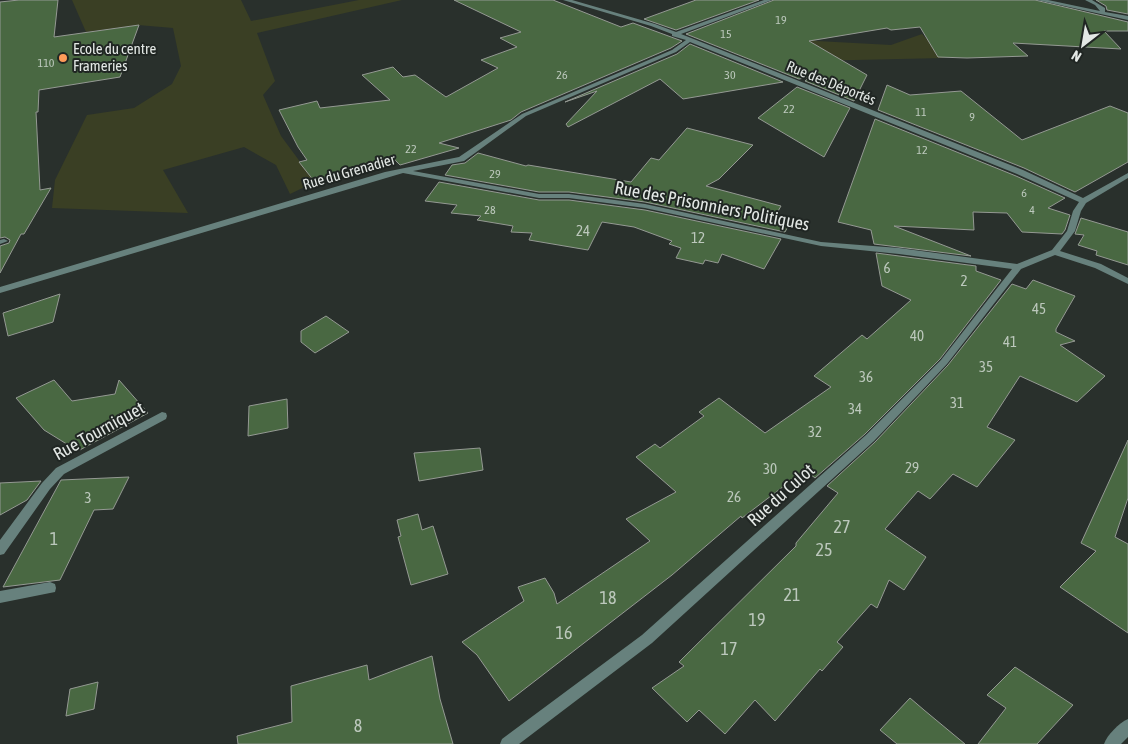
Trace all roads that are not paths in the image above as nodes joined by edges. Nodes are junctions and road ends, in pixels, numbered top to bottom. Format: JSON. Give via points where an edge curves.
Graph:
{"nodes":[{"id":1,"x":566,"y":0,"type":"edge"},
{"id":2,"x":769,"y":0,"type":"edge"},
{"id":3,"x":1040,"y":0,"type":"edge"},
{"id":4,"x":1088,"y":0,"type":"edge"},
{"id":5,"x":1102,"y":13,"type":"junction"},
{"id":6,"x":1128,"y":18,"type":"edge"},
{"id":7,"x":674,"y":35,"type":"junction"},
{"id":8,"x":688,"y":41,"type":"junction"},
{"id":9,"x":400,"y":171,"type":"junction"},
{"id":10,"x":1128,"y":175,"type":"edge"},
{"id":11,"x":1083,"y":201,"type":"junction"},
{"id":12,"x":1055,"y":252,"type":"junction"},
{"id":13,"x":1018,"y":267,"type":"junction"},
{"id":14,"x":1128,"y":281,"type":"edge"},
{"id":15,"x":0,"y":290,"type":"edge"},
{"id":16,"x":162,"y":416,"type":"dead end"},
{"id":17,"x":0,"y":550,"type":"edge"},
{"id":18,"x":50,"y":588,"type":"dead end"},
{"id":19,"x":0,"y":597,"type":"edge"},
{"id":20,"x":1128,"y":726,"type":"edge"},
{"id":21,"x":507,"y":744,"type":"edge"},
{"id":22,"x":1111,"y":744,"type":"edge"}],
"edges":[{"from":1,"to":7,"type":"street","name":"Rue des Déportés","via":[[653,25]]},
{"from":2,"to":7,"type":"street"},
{"from":3,"to":5,"type":"street"},
{"from":4,"to":5,"type":"street","via":[[1098,4],[1103,9]]},
{"from":5,"to":6,"type":"street"},
{"from":7,"to":8,"type":"street","name":"Rue des Déportés"},
{"from":8,"to":9,"type":"street","name":"Rue du Grenadier","via":[[674,51],[524,115],[462,159]]},
{"from":8,"to":11,"type":"street","name":"Rue des Déportés","via":[[1020,172]]},
{"from":9,"to":13,"type":"street","name":"Rue des Prisonniers Politiques","via":[[539,196],[570,196],[645,206],[821,244]]},
{"from":9,"to":15,"type":"street","name":"Rue du Grenadier"},
{"from":10,"to":11,"type":"street"},
{"from":11,"to":12,"type":"street","via":[[1072,230]]},
{"from":12,"to":13,"type":"street"},
{"from":12,"to":14,"type":"street","via":[[1098,266]]},
{"from":13,"to":21,"type":"street","name":"Rue du Culot","via":[[944,362],[870,438],[647,639]]},
{"from":16,"to":17,"type":"street","name":"Rue Tourniquet","via":[[60,471]]},
{"from":18,"to":19,"type":"street"},
{"from":20,"to":22,"type":"street"}]}
